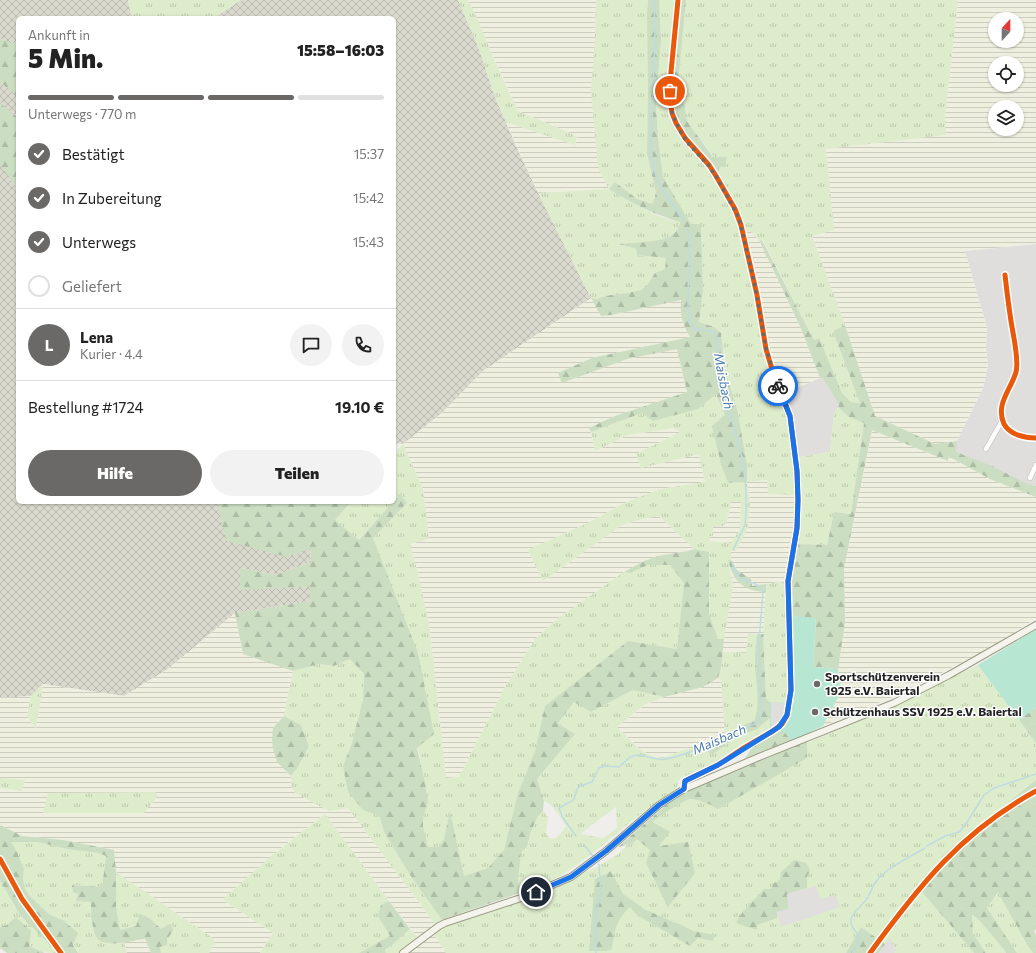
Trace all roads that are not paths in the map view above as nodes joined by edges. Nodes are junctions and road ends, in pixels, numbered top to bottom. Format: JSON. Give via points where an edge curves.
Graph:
{"nodes":[{"id":1,"x":678,"y":0,"type":"edge"},
{"id":2,"x":1004,"y":275,"type":"dead end"},
{"id":3,"x":1003,"y":419,"type":"junction"},
{"id":4,"x":1036,"y":438,"type":"edge"},
{"id":5,"x":986,"y":449,"type":"dead end"},
{"id":6,"x":1036,"y":465,"type":"edge"},
{"id":7,"x":1030,"y":478,"type":"dead end"},
{"id":8,"x":1036,"y":625,"type":"edge"},
{"id":9,"x":684,"y":789,"type":"junction"},
{"id":10,"x":403,"y":953,"type":"edge"}],
"edges":[{"from":1,"to":9,"type":"street","via":[[670,72],[672,113],[685,138],[716,176],[741,225],[766,348],[790,416],[798,500],[797,528],[788,581],[791,690],[787,715],[782,724],[773,731],[718,765],[685,781]]},
{"from":2,"to":3,"type":"street","via":[[1016,371],[1002,402]]},
{"from":3,"to":4,"type":"street","via":[[1005,425],[1013,432],[1024,438]]},
{"from":3,"to":5,"type":"street"},
{"from":6,"to":7,"type":"street"},
{"from":8,"to":9,"type":"main road","via":[[956,672],[901,700]]},
{"from":9,"to":10,"type":"main road","via":[[659,805],[606,851],[571,877],[439,926]]}]}
